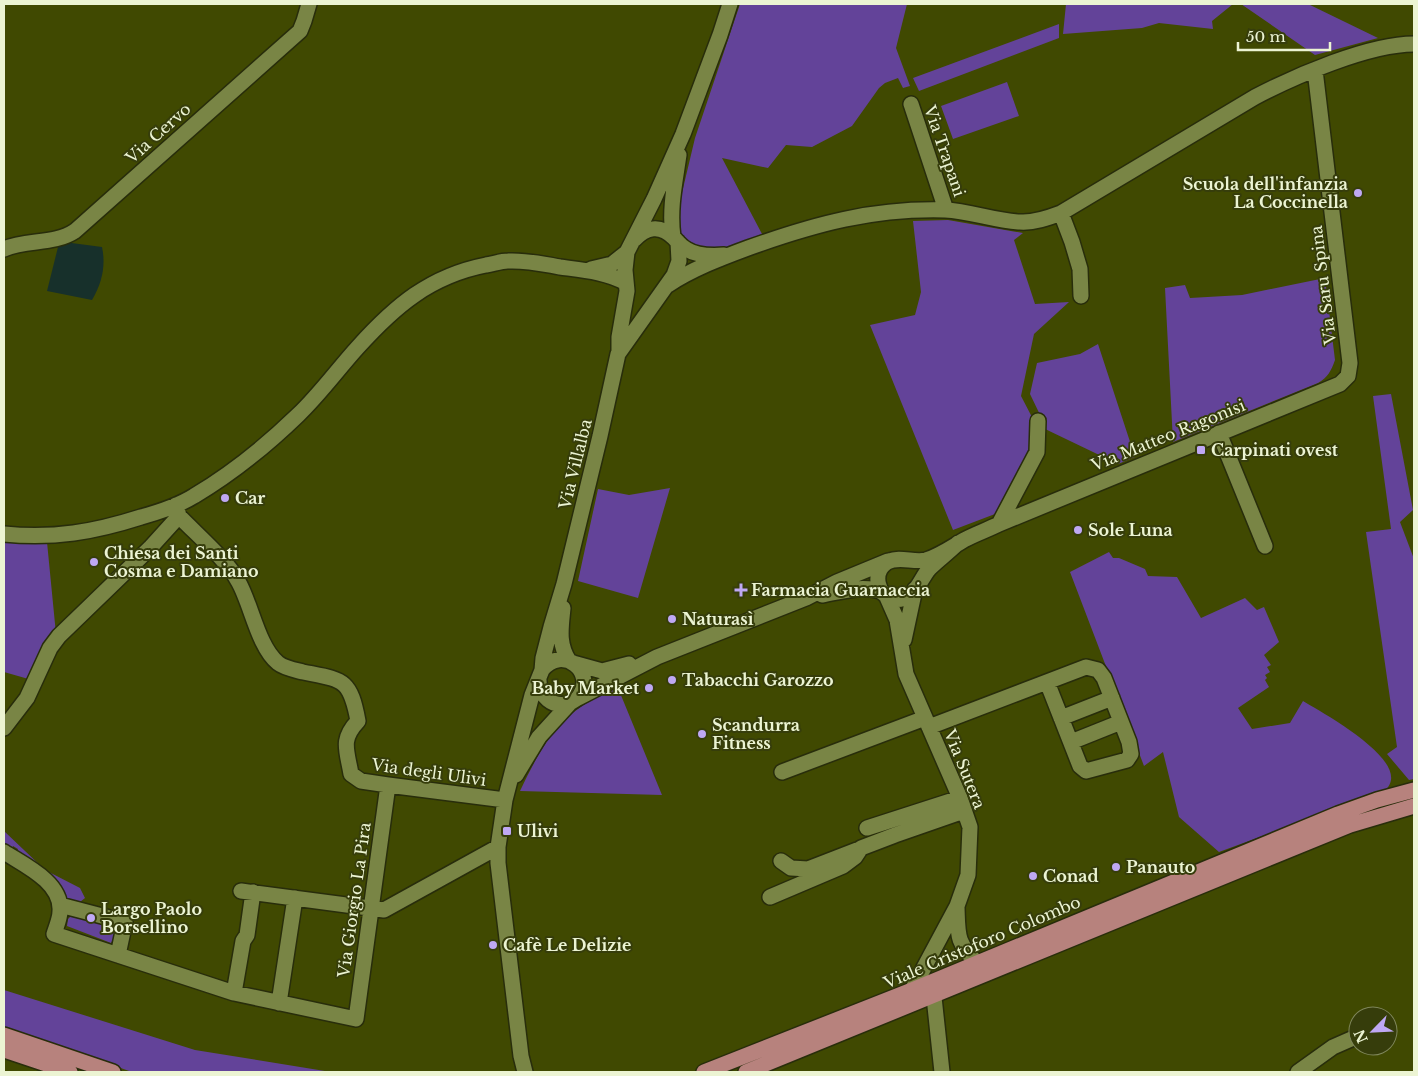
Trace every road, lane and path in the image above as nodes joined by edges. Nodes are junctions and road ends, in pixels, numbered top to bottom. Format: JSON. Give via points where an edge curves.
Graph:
{"nodes":[{"id":1,"x":309,"y":4,"type":"edge"},
{"id":2,"x":730,"y":4,"type":"edge"},
{"id":3,"x":1414,"y":44,"type":"edge"},
{"id":4,"x":1315,"y":70,"type":"junction"},
{"id":5,"x":911,"y":104,"type":"dead end"},
{"id":6,"x":683,"y":134,"type":"junction"},
{"id":7,"x":946,"y":210,"type":"junction"},
{"id":8,"x":1061,"y":213,"type":"junction"},
{"id":9,"x":675,"y":239,"type":"junction"},
{"id":10,"x":629,"y":248,"type":"junction"},
{"id":11,"x":4,"y":249,"type":"edge"},
{"id":12,"x":729,"y":255,"type":"junction"},
{"id":13,"x":579,"y":270,"type":"junction"},
{"id":14,"x":626,"y":287,"type":"junction"},
{"id":15,"x":662,"y":291,"type":"junction"},
{"id":16,"x":1081,"y":296,"type":"dead end"},
{"id":17,"x":619,"y":352,"type":"junction"},
{"id":18,"x":1348,"y":376,"type":"joint"},
{"id":19,"x":1038,"y":421,"type":"dead end"},
{"id":20,"x":1219,"y":433,"type":"junction"},
{"id":21,"x":178,"y":510,"type":"junction"},
{"id":22,"x":999,"y":524,"type":"junction"},
{"id":23,"x":4,"y":534,"type":"edge"},
{"id":24,"x":958,"y":544,"type":"junction"},
{"id":25,"x":1266,"y":546,"type":"dead end"},
{"id":26,"x":890,"y":561,"type":"junction"},
{"id":27,"x":906,"y":561,"type":"junction"},
{"id":28,"x":564,"y":584,"type":"junction"},
{"id":29,"x":916,"y":587,"type":"junction"},
{"id":30,"x":884,"y":594,"type":"junction"},
{"id":31,"x":806,"y":598,"type":"junction"},
{"id":32,"x":902,"y":649,"type":"junction"},
{"id":33,"x":657,"y":657,"type":"junction"},
{"id":34,"x":571,"y":662,"type":"junction"},
{"id":35,"x":541,"y":674,"type":"junction"},
{"id":36,"x":1047,"y":682,"type":"junction"},
{"id":37,"x":1112,"y":698,"type":"junction"},
{"id":38,"x":574,"y":700,"type":"junction"},
{"id":39,"x":1061,"y":718,"type":"junction"},
{"id":40,"x":927,"y":722,"type":"junction"},
{"id":41,"x":1121,"y":722,"type":"junction"},
{"id":42,"x":4,"y":728,"type":"edge"},
{"id":43,"x":1071,"y":742,"type":"junction"},
{"id":44,"x":782,"y":772,"type":"dead end"},
{"id":45,"x":388,"y":786,"type":"junction"},
{"id":46,"x":1414,"y":790,"type":"edge"},
{"id":47,"x":507,"y":794,"type":"junction"},
{"id":48,"x":962,"y":804,"type":"junction"},
{"id":49,"x":1414,"y":806,"type":"edge"},
{"id":50,"x":867,"y":828,"type":"dead end"},
{"id":51,"x":498,"y":847,"type":"junction"},
{"id":52,"x":861,"y":848,"type":"junction"},
{"id":53,"x":4,"y":852,"type":"edge"},
{"id":54,"x":782,"y":862,"type":"dead end"},
{"id":55,"x":770,"y":897,"type":"dead end"},
{"id":56,"x":295,"y":898,"type":"junction"},
{"id":57,"x":60,"y":905,"type":"junction"},
{"id":58,"x":957,"y":906,"type":"junction"},
{"id":59,"x":371,"y":909,"type":"junction"},
{"id":60,"x":122,"y":956,"type":"junction"},
{"id":61,"x":977,"y":963,"type":"junction"},
{"id":62,"x":912,"y":990,"type":"junction"},
{"id":63,"x":234,"y":993,"type":"junction"},
{"id":64,"x":934,"y":997,"type":"junction"},
{"id":65,"x":279,"y":1003,"type":"junction"},
{"id":66,"x":4,"y":1035,"type":"edge"},
{"id":67,"x":1348,"y":1041,"type":"edge"},
{"id":68,"x":4,"y":1050,"type":"edge"},
{"id":69,"x":521,"y":1056,"type":"junction"},
{"id":70,"x":1320,"y":1066,"type":"edge"},
{"id":71,"x":70,"y":1072,"type":"edge"},
{"id":72,"x":113,"y":1072,"type":"edge"},
{"id":73,"x":520,"y":1072,"type":"edge"},
{"id":74,"x":525,"y":1072,"type":"edge"},
{"id":75,"x":704,"y":1072,"type":"edge"},
{"id":76,"x":746,"y":1072,"type":"edge"},
{"id":77,"x":942,"y":1072,"type":"edge"},
{"id":78,"x":1298,"y":1072,"type":"edge"}],
"edges":[{"from":1,"to":11,"type":"street","name":"Via Cervo","via":[[300,31],[75,231],[67,237],[24,242]]},
{"from":2,"to":6,"type":"street"},
{"from":3,"to":4,"type":"street","via":[[1380,49]]},
{"from":4,"to":8,"type":"street","via":[[1255,97]]},
{"from":4,"to":18,"type":"street","name":"Via Saru Spina","via":[[1350,363]]},
{"from":5,"to":7,"type":"street","name":"Via Trapani"},
{"from":6,"to":9,"type":"street","via":[[671,208]]},
{"from":6,"to":10,"type":"street"},
{"from":7,"to":8,"type":"street","via":[[1021,222]]},
{"from":7,"to":12,"type":"street","via":[[892,212],[829,221]]},
{"from":8,"to":16,"type":"street","via":[[1080,269]]},
{"from":9,"to":10,"type":"street","via":[[663,230],[648,229],[640,233]]},
{"from":9,"to":12,"type":"street","via":[[695,253]]},
{"from":9,"to":15,"type":"street","via":[[679,261]]},
{"from":10,"to":13,"type":"street","via":[[612,264]]},
{"from":10,"to":14,"type":"street"},
{"from":12,"to":15,"type":"street","via":[[678,279]]},
{"from":13,"to":14,"type":"street","via":[[617,278]]},
{"from":13,"to":21,"type":"street","via":[[507,261],[470,268],[422,289],[380,323],[298,414],[262,448]]},
{"from":14,"to":15,"type":"street","via":[[638,300],[652,300]]},
{"from":14,"to":17,"type":"street"},
{"from":15,"to":17,"type":"street"},
{"from":17,"to":28,"type":"street","name":"Via Villalba"},
{"from":18,"to":20,"type":"street","name":"Via Matteo Ragonisi","via":[[1340,384]]},
{"from":19,"to":22,"type":"street","via":[[1037,452]]},
{"from":20,"to":22,"type":"street","name":"Via Matteo Ragonisi"},
{"from":20,"to":25,"type":"street"},
{"from":21,"to":23,"type":"street","via":[[74,534]]},
{"from":21,"to":42,"type":"street","via":[[118,580],[50,648],[27,698]]},
{"from":21,"to":45,"type":"street","name":"Via degli Ulivi","via":[[231,570],[251,610],[257,631],[278,663],[337,679],[346,686],[354,701],[358,721],[345,739],[351,774],[361,781]]},
{"from":22,"to":24,"type":"street"},
{"from":24,"to":27,"type":"street","via":[[928,559]]},
{"from":24,"to":29,"type":"street","via":[[929,569]]},
{"from":26,"to":27,"type":"street"},
{"from":26,"to":30,"type":"street","via":[[882,567],[878,577]]},
{"from":26,"to":31,"type":"street"},
{"from":27,"to":29,"type":"street","via":[[915,569]]},
{"from":28,"to":34,"type":"street","via":[[561,641]]},
{"from":28,"to":35,"type":"street"},
{"from":29,"to":30,"type":"street","via":[[908,596],[899,599]]},
{"from":29,"to":32,"type":"street"},
{"from":30,"to":31,"type":"street","via":[[864,588]]},
{"from":30,"to":32,"type":"street","name":"Via Sutera","via":[[897,620]]},
{"from":31,"to":33,"type":"street"},
{"from":32,"to":40,"type":"street","name":"Via Sutera","via":[[906,674]]},
{"from":33,"to":34,"type":"street","via":[[602,671]]},
{"from":33,"to":38,"type":"street"},
{"from":34,"to":35,"type":"street","via":[[552,661]]},
{"from":34,"to":38,"type":"street","via":[[580,669],[583,677],[582,690]]},
{"from":35,"to":38,"type":"street","via":[[541,691],[549,701],[562,704]]},
{"from":35,"to":47,"type":"street","via":[[532,695]]},
{"from":36,"to":37,"type":"street","via":[[1086,667],[1098,670]]},
{"from":36,"to":39,"type":"street"},
{"from":36,"to":40,"type":"street"},
{"from":37,"to":39,"type":"street"},
{"from":37,"to":41,"type":"street"},
{"from":38,"to":47,"type":"street","via":[[539,737]]},
{"from":39,"to":43,"type":"street"},
{"from":40,"to":44,"type":"street"},
{"from":40,"to":48,"type":"street","name":"Via Sutera"},
{"from":41,"to":43,"type":"street"},
{"from":41,"to":43,"type":"street","via":[[1131,754],[1127,760],[1086,771],[1080,766]]},
{"from":45,"to":47,"type":"street","name":"Via degli Ulivi"},
{"from":45,"to":59,"type":"street","name":"Via Giorgio La Pira"},
{"from":46,"to":61,"type":"main road","name":"Viale Cristoforo Colombo","via":[[1338,814]]},
{"from":47,"to":51,"type":"street","name":"Via degli Ulivi"},
{"from":48,"to":50,"type":"street"},
{"from":48,"to":52,"type":"street"},
{"from":48,"to":58,"type":"street","name":"Via Sutera","via":[[970,827],[968,875]]},
{"from":49,"to":64,"type":"main road","name":"Viale Cristoforo Colombo","via":[[1350,826]]},
{"from":51,"to":59,"type":"street","via":[[384,910]]},
{"from":51,"to":69,"type":"street","name":"Via degli Ulivi"},
{"from":52,"to":54,"type":"street","via":[[808,869],[791,868]]},
{"from":52,"to":55,"type":"street","via":[[843,866]]},
{"from":53,"to":57,"type":"street","via":[[44,877]]},
{"from":56,"to":59,"type":"street"},
{"from":56,"to":63,"type":"street","via":[[247,891],[247,935]]},
{"from":56,"to":65,"type":"street"},
{"from":57,"to":60,"type":"street","via":[[125,922]]},
{"from":57,"to":60,"type":"street","via":[[54,934]]},
{"from":58,"to":61,"type":"street","via":[[959,937],[965,951]]},
{"from":58,"to":62,"type":"street"},
{"from":59,"to":65,"type":"street","name":"Via Giorgio La Pira","via":[[356,1019]]},
{"from":60,"to":63,"type":"street"},
{"from":61,"to":62,"type":"main road","name":"Viale Cristoforo Colombo"},
{"from":62,"to":75,"type":"main road","name":"Viale Cristoforo Colombo"},
{"from":63,"to":65,"type":"street"},
{"from":64,"to":76,"type":"main road","name":"Viale Cristoforo Colombo"},
{"from":64,"to":77,"type":"street"},
{"from":66,"to":72,"type":"main road"},
{"from":67,"to":70,"type":"street","via":[[1334,1047]]},
{"from":68,"to":71,"type":"main road"},
{"from":69,"to":73,"type":"street"},
{"from":69,"to":74,"type":"street"},
{"from":70,"to":78,"type":"street"}]}
